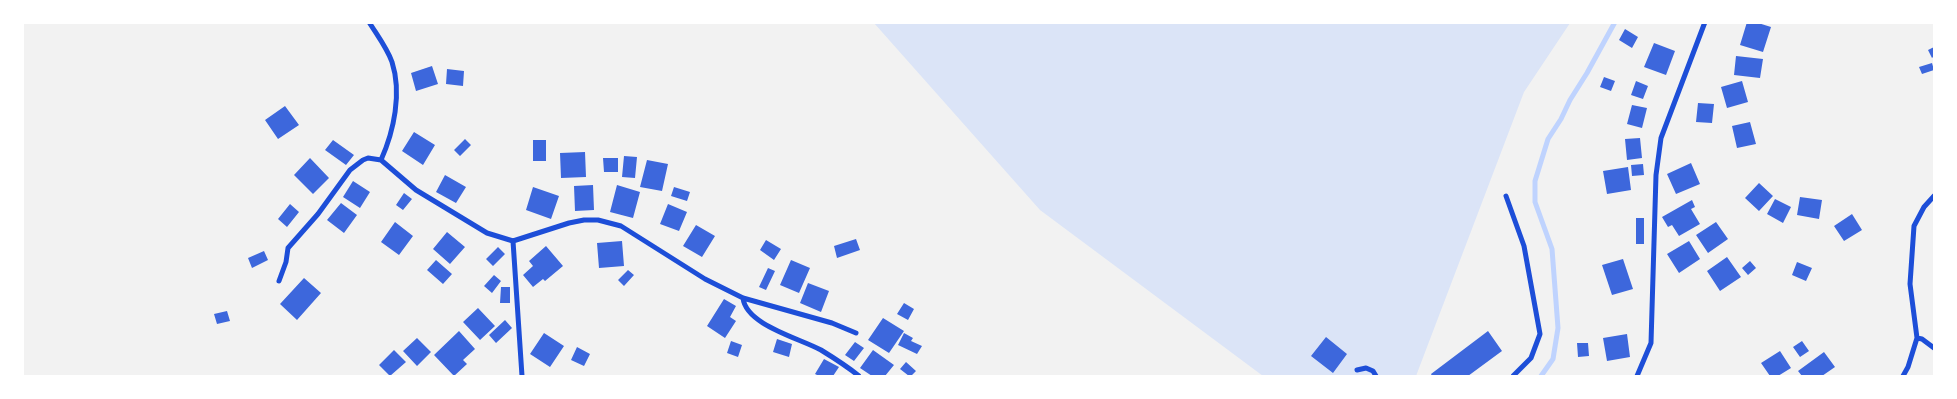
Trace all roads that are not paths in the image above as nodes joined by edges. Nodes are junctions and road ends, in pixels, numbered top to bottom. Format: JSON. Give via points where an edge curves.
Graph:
{"nodes":[{"id":1,"x":369,"y":22,"type":"edge"},
{"id":2,"x":1705,"y":22,"type":"edge"},
{"id":3,"x":381,"y":160,"type":"junction"},
{"id":4,"x":1506,"y":196,"type":"dead end"},
{"id":5,"x":1934,"y":196,"type":"edge"},
{"id":6,"x":513,"y":241,"type":"junction"},
{"id":7,"x":279,"y":281,"type":"dead end"},
{"id":8,"x":743,"y":298,"type":"junction"},
{"id":9,"x":856,"y":333,"type":"dead end"},
{"id":10,"x":1917,"y":338,"type":"junction"},
{"id":11,"x":1934,"y":348,"type":"edge"},
{"id":12,"x":1357,"y":370,"type":"dead end"},
{"id":13,"x":522,"y":376,"type":"edge"},
{"id":14,"x":859,"y":376,"type":"edge"},
{"id":15,"x":1376,"y":376,"type":"edge"},
{"id":16,"x":1513,"y":376,"type":"edge"},
{"id":17,"x":1637,"y":376,"type":"edge"},
{"id":18,"x":1903,"y":376,"type":"edge"}],
"edges":[{"from":1,"to":3,"type":"street","via":[[392,62],[397,88],[396,108]]},
{"from":2,"to":17,"type":"street","via":[[1661,138],[1656,175],[1651,343]]},
{"from":3,"to":6,"type":"street","via":[[416,190],[487,234]]},
{"from":3,"to":7,"type":"street","via":[[368,158],[350,170],[288,248]]},
{"from":4,"to":16,"type":"street","via":[[1524,246],[1540,334],[1531,358]]},
{"from":5,"to":10,"type":"street","via":[[1914,226],[1910,284]]},
{"from":6,"to":8,"type":"street","via":[[570,223],[598,220],[621,226],[705,279]]},
{"from":6,"to":13,"type":"street"},
{"from":8,"to":9,"type":"street"},
{"from":8,"to":14,"type":"street","via":[[747,310],[760,321],[821,350]]},
{"from":10,"to":11,"type":"street"},
{"from":10,"to":18,"type":"street"},
{"from":12,"to":15,"type":"street","via":[[1366,368]]}]}
